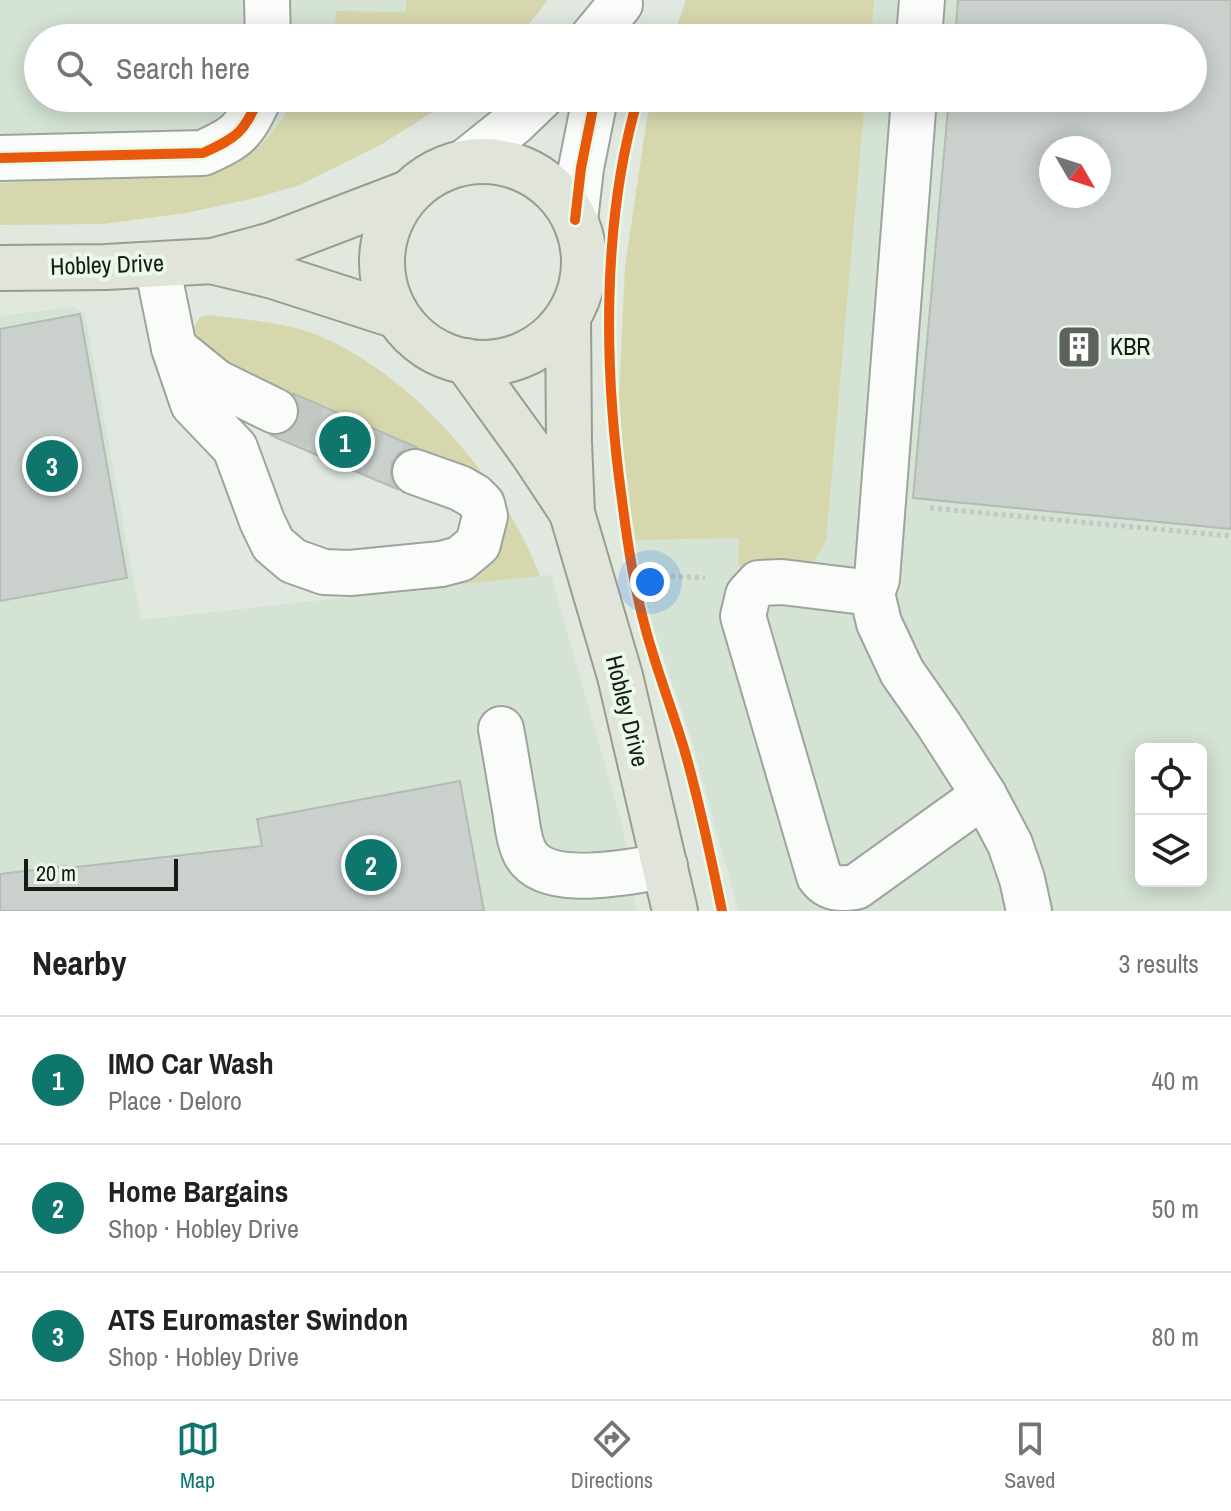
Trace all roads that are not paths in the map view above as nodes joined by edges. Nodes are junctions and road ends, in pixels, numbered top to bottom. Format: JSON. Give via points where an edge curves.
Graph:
{"nodes":[{"id":1,"x":267,"y":0,"type":"edge"},
{"id":2,"x":922,"y":0,"type":"edge"},
{"id":3,"x":268,"y":24,"type":"edge"},
{"id":4,"x":920,"y":24,"type":"edge"},
{"id":5,"x":252,"y":112,"type":"edge"},
{"id":6,"x":525,"y":112,"type":"edge"},
{"id":7,"x":592,"y":112,"type":"edge"},
{"id":8,"x":913,"y":112,"type":"edge"},
{"id":9,"x":0,"y":158,"type":"edge"},
{"id":10,"x":465,"y":162,"type":"junction"},
{"id":11,"x":408,"y":193,"type":"junction"},
{"id":12,"x":575,"y":220,"type":"junction"},
{"id":13,"x":213,"y":261,"type":"junction"},
{"id":14,"x":157,"y":265,"type":"junction"},
{"id":15,"x":0,"y":268,"type":"edge"},
{"id":16,"x":397,"y":316,"type":"junction"},
{"id":17,"x":568,"y":317,"type":"junction"},
{"id":18,"x":174,"y":348,"type":"junction"},
{"id":19,"x":466,"y":361,"type":"junction"},
{"id":20,"x":275,"y":411,"type":"tunnel mouth"},
{"id":21,"x":415,"y":472,"type":"tunnel mouth"},
{"id":22,"x":572,"y":513,"type":"junction"},
{"id":23,"x":872,"y":593,"type":"junction"},
{"id":24,"x":501,"y":729,"type":"dead end"},
{"id":25,"x":984,"y":795,"type":"junction"},
{"id":26,"x":665,"y":866,"type":"junction"},
{"id":27,"x":675,"y":911,"type":"edge"},
{"id":28,"x":1029,"y":911,"type":"edge"}],
"edges":[{"from":1,"to":3,"type":"street"},
{"from":2,"to":4,"type":"street"},
{"from":5,"to":9,"type":"street","via":[[230,141],[203,153]]},
{"from":6,"to":10,"type":"street"},
{"from":7,"to":12,"type":"street"},
{"from":8,"to":23,"type":"street"},
{"from":10,"to":11,"type":"main road","via":[[434,173]]},
{"from":10,"to":12,"type":"main road","via":[[497,161],[529,171],[556,192]]},
{"from":11,"to":13,"type":"main road","name":"Hobley Drive","via":[[272,245]]},
{"from":11,"to":16,"type":"main road","via":[[391,220],[382,252],[384,285]]},
{"from":12,"to":17,"type":"main road","via":[[584,252],[581,286]]},
{"from":13,"to":14,"type":"main road","name":"Hobley Drive"},
{"from":13,"to":16,"type":"main road","name":"Hobley Drive"},
{"from":14,"to":15,"type":"main road","name":"Hobley Drive"},
{"from":14,"to":18,"type":"street"},
{"from":16,"to":19,"type":"main road","via":[[419,341]]},
{"from":17,"to":19,"type":"main road","via":[[545,342],[515,359]]},
{"from":17,"to":22,"type":"main road","name":"Hobley Drive"},
{"from":18,"to":20,"type":"street","via":[[216,382]]},
{"from":18,"to":21,"type":"street","via":[[193,404],[235,448],[273,544],[293,561],[324,572],[350,573],[460,559],[478,544],[485,516],[482,504],[460,488]]},
{"from":19,"to":22,"type":"main road","name":"Hobley Drive"},
{"from":22,"to":26,"type":"main road","name":"Hobley Drive","via":[[620,676]]},
{"from":23,"to":25,"type":"street","via":[[879,623],[902,672]]},
{"from":23,"to":25,"type":"street","via":[[759,583],[748,595],[743,616],[819,876],[839,889],[856,887]]},
{"from":24,"to":26,"type":"street","via":[[518,830],[525,854],[539,867],[593,877]]},
{"from":25,"to":28,"type":"street","via":[[1010,844]]},
{"from":26,"to":27,"type":"main road","name":"Hobley Drive"}]}
